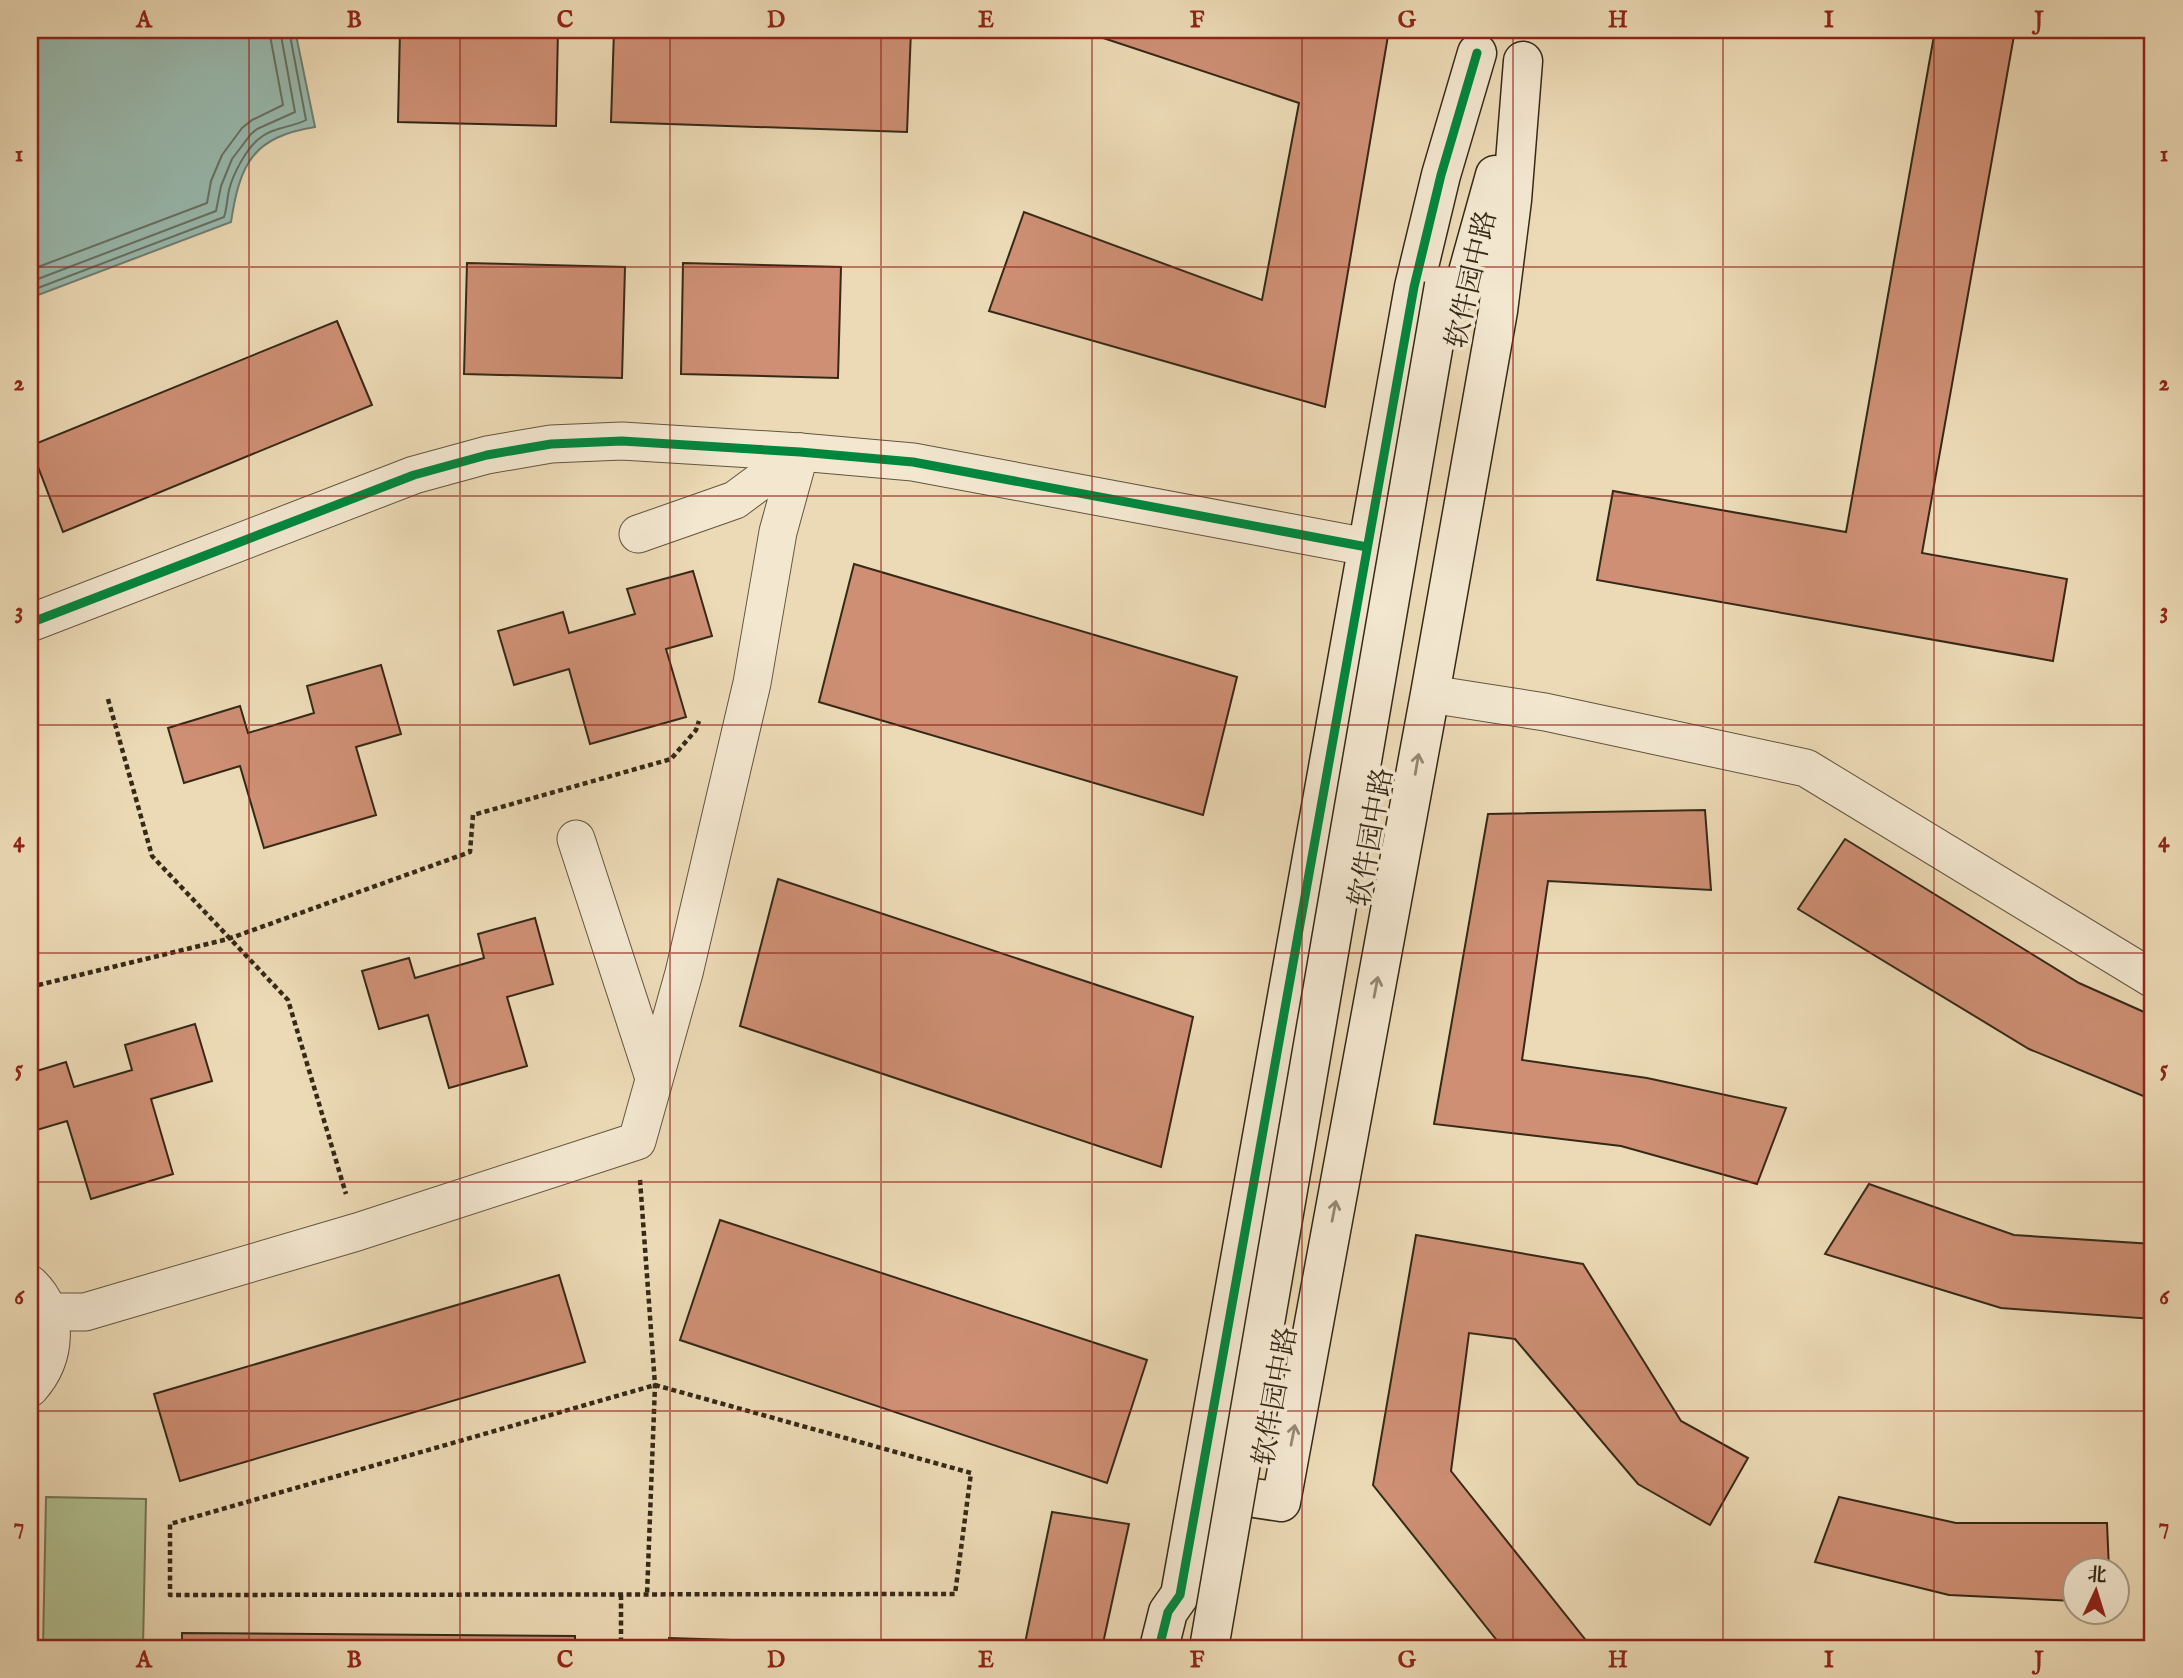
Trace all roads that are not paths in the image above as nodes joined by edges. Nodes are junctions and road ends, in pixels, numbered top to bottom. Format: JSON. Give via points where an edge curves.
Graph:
{"nodes":[{"id":1,"x":1480,"y":41,"type":"edge"},
{"id":2,"x":1526,"y":45,"type":"edge"},
{"id":3,"x":1454,"y":287,"type":"junction"},
{"id":4,"x":800,"y":452,"type":"junction"},
{"id":5,"x":638,"y":534,"type":"dead end"},
{"id":6,"x":1367,"y":547,"type":"junction"},
{"id":7,"x":30,"y":624,"type":"edge"},
{"id":8,"x":1430,"y":694,"type":"junction"},
{"id":9,"x":576,"y":839,"type":"dead end"},
{"id":10,"x":1313,"y":852,"type":"junction"},
{"id":11,"x":1398,"y":869,"type":"junction"},
{"id":12,"x":2153,"y":979,"type":"edge"},
{"id":13,"x":654,"y":1078,"type":"junction"},
{"id":14,"x":39,"y":1298,"type":"edge"},
{"id":15,"x":30,"y":1388,"type":"edge"},
{"id":16,"x":1199,"y":1489,"type":"junction"},
{"id":17,"x":1159,"y":1648,"type":"edge"},
{"id":18,"x":1209,"y":1648,"type":"edge"},
{"id":19,"x":1230,"y":1648,"type":"edge"}],
"edges":[{"from":1,"to":3,"type":"street","name":"软件园中路"},
{"from":1,"to":6,"type":"street","via":[[1440,175],[1414,287]]},
{"from":2,"to":3,"type":"street","name":"软件园中路","via":[[1490,195]]},
{"from":2,"to":8,"type":"street","via":[[1498,311]]},
{"from":3,"to":18,"type":"street","name":"软件园中路","bridge":true},
{"from":3,"to":19,"type":"street","name":"软件园中路"},
{"from":4,"to":5,"type":"street","via":[[735,500]]},
{"from":4,"to":6,"type":"street","via":[[913,462]]},
{"from":4,"to":7,"type":"street","via":[[622,441],[551,444],[487,455],[414,475]]},
{"from":4,"to":13,"type":"street","via":[[778,532],[751,682],[684,973]]},
{"from":6,"to":10,"type":"street"},
{"from":11,"to":8,"type":"street","one_way":true},
{"from":8,"to":12,"type":"street","via":[[1545,712],[1806,768]]},
{"from":9,"to":13,"type":"street"},
{"from":10,"to":11,"type":"street","via":[[1318,888],[1328,906],[1346,915],[1366,914],[1380,901]]},
{"from":10,"to":16,"type":"street"},
{"from":16,"to":11,"type":"street","one_way":true,"via":[[1280,1502]]},
{"from":13,"to":14,"type":"street","via":[[637,1141],[357,1232],[85,1312]]},
{"from":14,"to":15,"type":"street","via":[[52,1334],[49,1356]]},
{"from":16,"to":17,"type":"street","via":[[1180,1595],[1168,1612]]}]}
